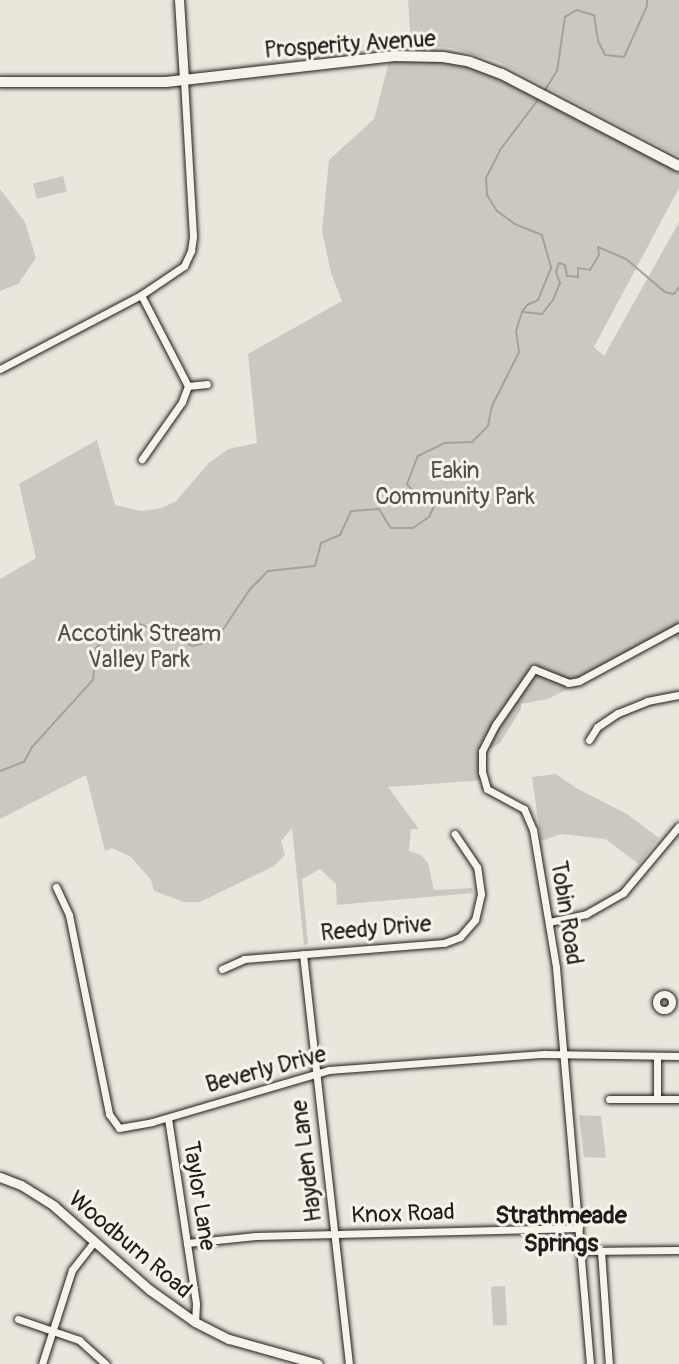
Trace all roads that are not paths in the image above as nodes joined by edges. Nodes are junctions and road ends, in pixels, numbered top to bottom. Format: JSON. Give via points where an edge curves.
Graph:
{"nodes":[{"id":1,"x":178,"y":0,"type":"edge"},
{"id":2,"x":184,"y":80,"type":"junction"},
{"id":3,"x":0,"y":82,"type":"edge"},
{"id":4,"x":679,"y":166,"type":"edge"},
{"id":5,"x":141,"y":295,"type":"junction"},
{"id":6,"x":0,"y":369,"type":"edge"},
{"id":7,"x":206,"y":384,"type":"dead end"},
{"id":8,"x":188,"y":386,"type":"junction"},
{"id":9,"x":142,"y":459,"type":"dead end"},
{"id":10,"x":679,"y":627,"type":"edge"},
{"id":11,"x":679,"y":695,"type":"edge"},
{"id":12,"x":589,"y":740,"type":"dead end"},
{"id":13,"x":679,"y":826,"type":"edge"},
{"id":14,"x":455,"y":834,"type":"dead end"},
{"id":15,"x":56,"y":887,"type":"dead end"},
{"id":16,"x":549,"y":922,"type":"junction"},
{"id":17,"x":303,"y":954,"type":"junction"},
{"id":18,"x":222,"y":969,"type":"dead end"},
{"id":19,"x":564,"y":1054,"type":"junction"},
{"id":20,"x":657,"y":1056,"type":"junction"},
{"id":21,"x":679,"y":1056,"type":"edge"},
{"id":22,"x":316,"y":1073,"type":"junction"},
{"id":23,"x":609,"y":1099,"type":"dead end"},
{"id":24,"x":657,"y":1099,"type":"junction"},
{"id":25,"x":679,"y":1099,"type":"edge"},
{"id":26,"x":167,"y":1118,"type":"junction"},
{"id":27,"x":0,"y":1177,"type":"edge"},
{"id":28,"x":579,"y":1228,"type":"junction"},
{"id":29,"x":335,"y":1236,"type":"junction"},
{"id":30,"x":94,"y":1242,"type":"junction"},
{"id":31,"x":187,"y":1242,"type":"junction"},
{"id":32,"x":679,"y":1250,"type":"edge"},
{"id":33,"x":582,"y":1251,"type":"junction"},
{"id":34,"x":601,"y":1251,"type":"junction"},
{"id":35,"x":18,"y":1319,"type":"dead end"},
{"id":36,"x":195,"y":1322,"type":"junction"},
{"id":37,"x":52,"y":1330,"type":"junction"},
{"id":38,"x":42,"y":1364,"type":"edge"},
{"id":39,"x":106,"y":1364,"type":"edge"},
{"id":40,"x":318,"y":1364,"type":"edge"},
{"id":41,"x":349,"y":1364,"type":"edge"},
{"id":42,"x":590,"y":1364,"type":"edge"},
{"id":43,"x":609,"y":1364,"type":"edge"}],
"edges":[{"from":1,"to":2,"type":"street"},
{"from":2,"to":3,"type":"main road","name":"Prosperity Avenue"},
{"from":2,"to":4,"type":"main road","name":"Prosperity Avenue","via":[[418,55],[470,62]]},
{"from":2,"to":5,"type":"street","via":[[191,251],[178,272]]},
{"from":5,"to":6,"type":"street"},
{"from":5,"to":8,"type":"street"},
{"from":7,"to":8,"type":"street"},
{"from":8,"to":9,"type":"street"},
{"from":10,"to":16,"type":"street","name":"Tobin Road","via":[[579,681],[564,682],[534,669],[485,741],[481,772],[487,789],[524,809],[532,823]]},
{"from":11,"to":12,"type":"street","via":[[618,713],[597,727]]},
{"from":13,"to":16,"type":"street","via":[[631,886],[611,902],[586,914]]},
{"from":14,"to":17,"type":"street","name":"Reedy Drive","via":[[477,867],[481,894],[475,920],[460,937],[444,943]]},
{"from":15,"to":26,"type":"street","name":"Beverly Drive","via":[[69,915],[113,1129]]},
{"from":16,"to":19,"type":"street","name":"Tobin Road"},
{"from":17,"to":18,"type":"street","name":"Reedy Drive","via":[[244,959]]},
{"from":17,"to":22,"type":"street","name":"Hayden Lane"},
{"from":19,"to":20,"type":"street","name":"Beverly Drive"},
{"from":19,"to":22,"type":"street","name":"Beverly Drive"},
{"from":19,"to":28,"type":"street","name":"Tobin Road"},
{"from":20,"to":21,"type":"street","name":"Beverly Drive"},
{"from":20,"to":24,"type":"street"},
{"from":22,"to":26,"type":"street","name":"Beverly Drive"},
{"from":22,"to":29,"type":"street","name":"Hayden Lane"},
{"from":23,"to":24,"type":"street"},
{"from":24,"to":25,"type":"street"},
{"from":26,"to":31,"type":"street","name":"Taylor Lane"},
{"from":27,"to":30,"type":"street","name":"Woodburn Road","via":[[54,1206]]},
{"from":28,"to":29,"type":"street","name":"Knox Road"},
{"from":28,"to":33,"type":"street","name":"Tobin Road"},
{"from":29,"to":31,"type":"street","name":"Knox Road"},
{"from":29,"to":41,"type":"street","name":"Hayden Lane"},
{"from":30,"to":36,"type":"street","name":"Woodburn Road"},
{"from":30,"to":37,"type":"street","via":[[72,1270]]},
{"from":31,"to":36,"type":"street","name":"Taylor Lane"},
{"from":32,"to":34,"type":"street"},
{"from":33,"to":34,"type":"street"},
{"from":33,"to":42,"type":"street","name":"Tobin Road"},
{"from":34,"to":43,"type":"street"},
{"from":35,"to":37,"type":"street"},
{"from":36,"to":40,"type":"street","name":"Woodburn Road","via":[[229,1339]]},
{"from":37,"to":38,"type":"street"},
{"from":37,"to":39,"type":"street","via":[[88,1345]]}]}
